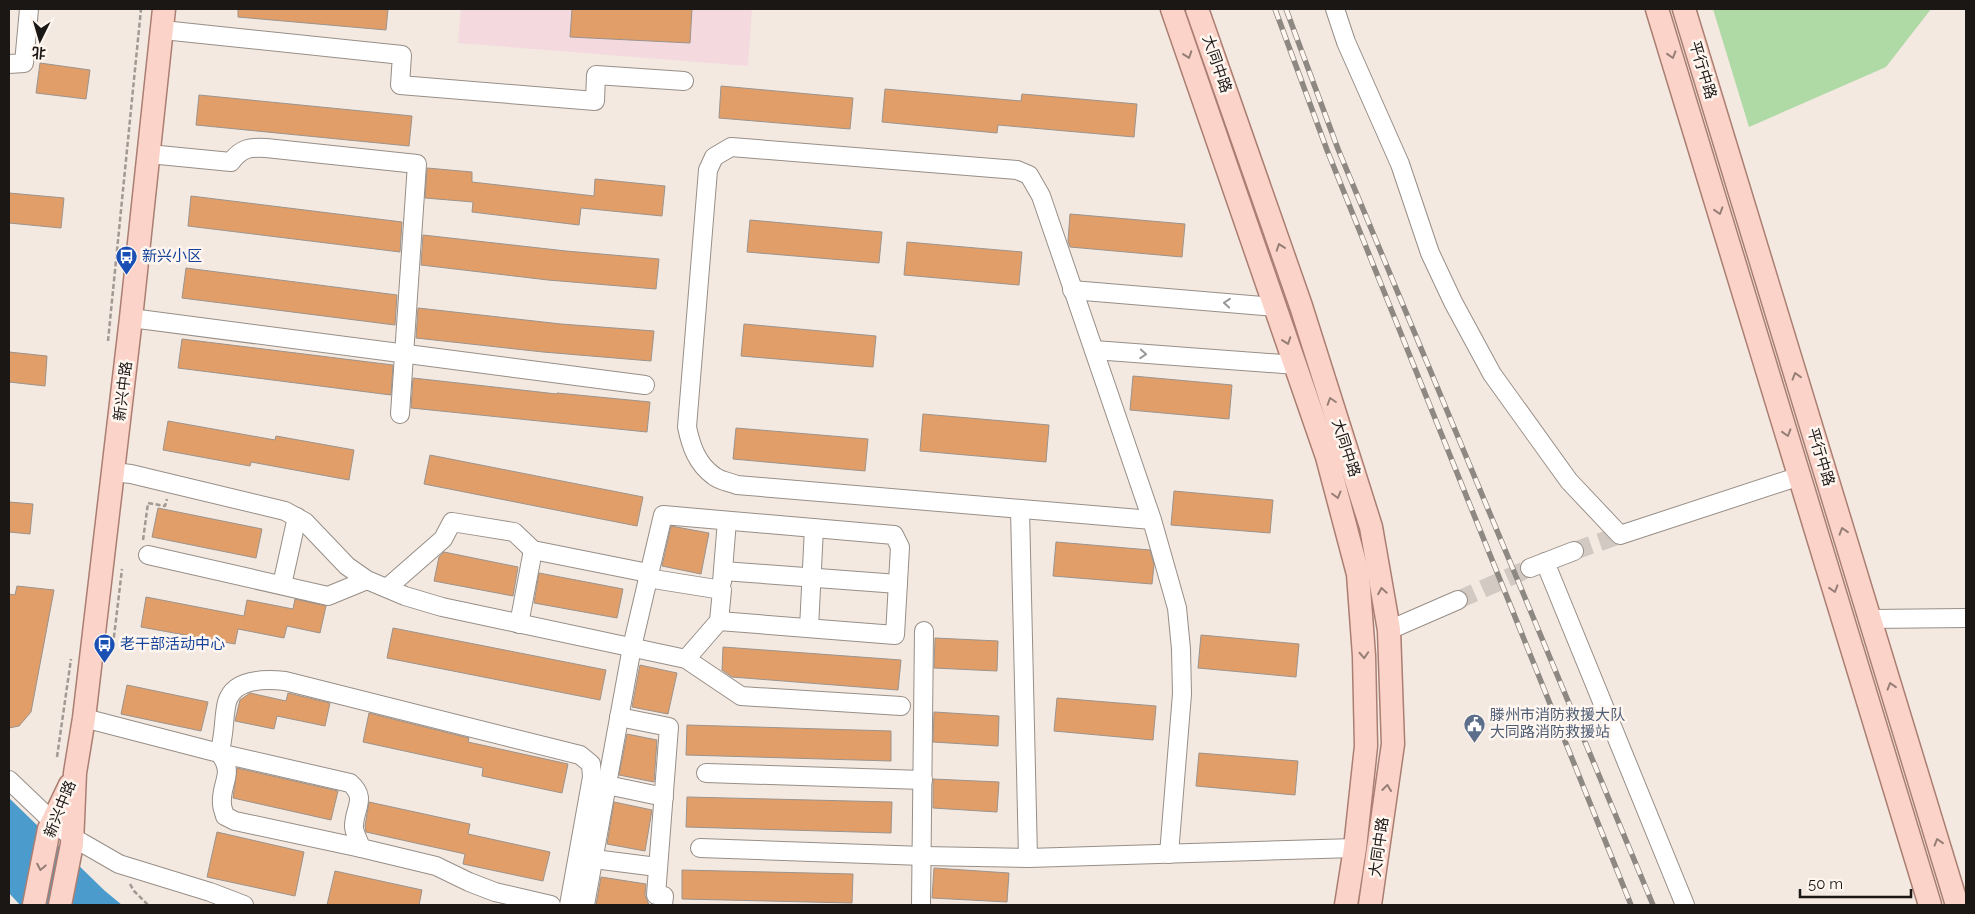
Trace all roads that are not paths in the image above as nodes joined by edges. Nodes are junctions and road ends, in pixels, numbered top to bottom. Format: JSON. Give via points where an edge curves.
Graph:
{"nodes":[{"id":1,"x":29,"y":9,"type":"edge"},
{"id":2,"x":1172,"y":9,"type":"edge"},
{"id":3,"x":1197,"y":9,"type":"edge"},
{"id":4,"x":1335,"y":9,"type":"edge"},
{"id":5,"x":1657,"y":9,"type":"edge"},
{"id":6,"x":1684,"y":9,"type":"edge"},
{"id":7,"x":163,"y":19,"type":"edge"},
{"id":8,"x":9,"y":64,"type":"edge"},
{"id":9,"x":684,"y":81,"type":"dead end"},
{"id":10,"x":149,"y":154,"type":"junction"},
{"id":11,"x":1072,"y":290,"type":"junction"},
{"id":12,"x":1275,"y":307,"type":"junction"},
{"id":13,"x":132,"y":318,"type":"junction"},
{"id":14,"x":1094,"y":350,"type":"junction"},
{"id":15,"x":404,"y":354,"type":"junction"},
{"id":16,"x":1296,"y":365,"type":"junction"},
{"id":17,"x":645,"y":385,"type":"dead end"},
{"id":18,"x":400,"y":414,"type":"dead end"},
{"id":19,"x":113,"y":472,"type":"junction"},
{"id":20,"x":1800,"y":476,"type":"junction"},
{"id":21,"x":1020,"y":509,"type":"junction"},
{"id":22,"x":297,"y":517,"type":"junction"},
{"id":23,"x":727,"y":520,"type":"junction"},
{"id":24,"x":1152,"y":520,"type":"junction"},
{"id":25,"x":814,"y":528,"type":"junction"},
{"id":26,"x":533,"y":550,"type":"junction"},
{"id":27,"x":1574,"y":551,"type":"tunnel mouth"},
{"id":28,"x":148,"y":555,"type":"road end"},
{"id":29,"x":723,"y":571,"type":"junction"},
{"id":30,"x":648,"y":575,"type":"junction"},
{"id":31,"x":812,"y":579,"type":"junction"},
{"id":32,"x":368,"y":580,"type":"junction"},
{"id":33,"x":898,"y":584,"type":"junction"},
{"id":34,"x":282,"y":585,"type":"junction"},
{"id":35,"x":387,"y":588,"type":"junction"},
{"id":36,"x":722,"y":590,"type":"junction"},
{"id":37,"x":1458,"y":600,"type":"tunnel mouth"},
{"id":38,"x":1966,"y":618,"type":"edge"},
{"id":39,"x":1870,"y":619,"type":"junction"},
{"id":40,"x":719,"y":621,"type":"junction"},
{"id":41,"x":519,"y":624,"type":"junction"},
{"id":42,"x":809,"y":628,"type":"junction"},
{"id":43,"x":1389,"y":630,"type":"junction"},
{"id":44,"x":924,"y":631,"type":"dead end"},
{"id":45,"x":632,"y":647,"type":"junction"},
{"id":46,"x":686,"y":659,"type":"junction"},
{"id":47,"x":901,"y":706,"type":"dead end"},
{"id":48,"x":619,"y":717,"type":"junction"},
{"id":49,"x":84,"y":718,"type":"junction"},
{"id":50,"x":219,"y":753,"type":"junction"},
{"id":51,"x":66,"y":769,"type":"junction"},
{"id":52,"x":706,"y":773,"type":"dead end"},
{"id":53,"x":9,"y":780,"type":"edge"},
{"id":54,"x":923,"y":780,"type":"junction"},
{"id":55,"x":607,"y":785,"type":"junction"},
{"id":56,"x":664,"y":797,"type":"junction"},
{"id":57,"x":51,"y":826,"type":"junction"},
{"id":58,"x":72,"y":841,"type":"junction"},
{"id":59,"x":361,"y":848,"type":"junction"},
{"id":60,"x":700,"y":848,"type":"dead end"},
{"id":61,"x":1355,"y":848,"type":"junction"},
{"id":62,"x":1169,"y":854,"type":"junction"},
{"id":63,"x":923,"y":856,"type":"junction"},
{"id":64,"x":1028,"y":858,"type":"junction"},
{"id":65,"x":594,"y":859,"type":"junction"},
{"id":66,"x":658,"y":867,"type":"junction"},
{"id":67,"x":34,"y":905,"type":"edge"},
{"id":68,"x":60,"y":905,"type":"edge"},
{"id":69,"x":244,"y":905,"type":"edge"},
{"id":70,"x":551,"y":905,"type":"edge"},
{"id":71,"x":569,"y":905,"type":"edge"},
{"id":72,"x":585,"y":905,"type":"edge"},
{"id":73,"x":663,"y":905,"type":"edge"},
{"id":74,"x":921,"y":905,"type":"edge"},
{"id":75,"x":1346,"y":905,"type":"edge"},
{"id":76,"x":1370,"y":905,"type":"edge"},
{"id":77,"x":1686,"y":905,"type":"edge"},
{"id":78,"x":1930,"y":905,"type":"edge"},
{"id":79,"x":1957,"y":905,"type":"edge"}],
"edges":[{"from":1,"to":8,"type":"street","via":[[24,63]]},
{"from":2,"to":12,"type":"main road","name":"大同中路","one_way":true},
{"from":43,"to":3,"type":"main road","name":"大同中路","one_way":true,"via":[[1371,527],[1301,306]]},
{"from":4,"to":20,"type":"street","via":[[1346,42],[1400,164],[1430,253],[1492,374],[1569,481],[1620,535]]},
{"from":5,"to":20,"type":"main road","name":"平行中路","one_way":true},
{"from":39,"to":6,"type":"main road","name":"平行中路","one_way":true},
{"from":7,"to":9,"type":"street","via":[[402,55],[400,85],[595,101],[596,75]]},
{"from":7,"to":10,"type":"main road","name":"新兴中路"},
{"from":10,"to":13,"type":"main road","name":"新兴中路"},
{"from":10,"to":15,"type":"street","via":[[232,162],[238,152],[249,147],[417,164]]},
{"from":12,"to":11,"type":"street","one_way":true},
{"from":11,"to":14,"type":"street"},
{"from":11,"to":21,"type":"street","via":[[1041,196],[1029,174],[1017,170],[731,147],[714,157],[708,170],[687,427],[691,447],[714,477],[737,485]]},
{"from":12,"to":16,"type":"main road","name":"大同中路","one_way":true},
{"from":13,"to":15,"type":"street"},
{"from":13,"to":19,"type":"main road","name":"新兴中路"},
{"from":14,"to":16,"type":"street","one_way":true},
{"from":14,"to":24,"type":"street"},
{"from":15,"to":17,"type":"street"},
{"from":15,"to":18,"type":"street"},
{"from":16,"to":61,"type":"main road","name":"大同中路","one_way":true,"via":[[1327,457],[1358,574],[1366,746]]},
{"from":19,"to":22,"type":"street","via":[[285,510]]},
{"from":19,"to":49,"type":"main road","name":"新兴中路"},
{"from":20,"to":78,"type":"main road","name":"平行中路","one_way":true},
{"from":21,"to":24,"type":"street"},
{"from":21,"to":64,"type":"street"},
{"from":22,"to":32,"type":"street","via":[[347,566]]},
{"from":22,"to":34,"type":"street"},
{"from":23,"to":25,"type":"street"},
{"from":23,"to":29,"type":"street"},
{"from":23,"to":30,"type":"street","via":[[663,515]]},
{"from":24,"to":62,"type":"street","via":[[1177,608],[1181,649],[1182,694]]},
{"from":25,"to":31,"type":"street"},
{"from":25,"to":33,"type":"street","via":[[894,535],[900,547]]},
{"from":26,"to":30,"type":"street"},
{"from":26,"to":35,"type":"street","via":[[514,532],[452,522],[443,539]]},
{"from":26,"to":41,"type":"street"},
{"from":27,"to":77,"type":"street","via":[[1537,565]]},
{"from":28,"to":34,"type":"street"},
{"from":29,"to":31,"type":"street"},
{"from":29,"to":36,"type":"street"},
{"from":30,"to":36,"type":"street"},
{"from":30,"to":45,"type":"street"},
{"from":31,"to":33,"type":"street"},
{"from":31,"to":42,"type":"street"},
{"from":32,"to":34,"type":"street","via":[[328,596]]},
{"from":32,"to":35,"type":"street"},
{"from":33,"to":42,"type":"street","via":[[896,635]]},
{"from":35,"to":41,"type":"street","via":[[442,607]]},
{"from":36,"to":40,"type":"street"},
{"from":37,"to":43,"type":"street"},
{"from":38,"to":39,"type":"street"},
{"from":79,"to":39,"type":"main road","name":"平行中路","one_way":true},
{"from":40,"to":42,"type":"street"},
{"from":40,"to":46,"type":"street"},
{"from":41,"to":45,"type":"street"},
{"from":76,"to":43,"type":"main road","name":"大同中路","one_way":true,"via":[[1393,744]]},
{"from":44,"to":54,"type":"street"},
{"from":45,"to":46,"type":"street"},
{"from":45,"to":48,"type":"street"},
{"from":46,"to":47,"type":"street","via":[[741,696]]},
{"from":48,"to":55,"type":"street"},
{"from":48,"to":56,"type":"street","via":[[669,727]]},
{"from":49,"to":50,"type":"street"},
{"from":49,"to":51,"type":"main road","name":"新兴中路"},
{"from":50,"to":59,"type":"street","via":[[350,783],[357,789],[359,797],[360,806],[354,826]]},
{"from":50,"to":59,"type":"street","via":[[226,761],[228,774],[222,803],[225,816],[235,822]]},
{"from":50,"to":71,"type":"street","via":[[228,701],[235,689],[264,679],[285,681],[580,755],[591,764],[592,778]]},
{"from":51,"to":57,"type":"main road","name":"新兴中路"},
{"from":51,"to":58,"type":"main road","name":"新兴中路"},
{"from":52,"to":54,"type":"street"},
{"from":53,"to":57,"type":"street"},
{"from":54,"to":63,"type":"street"},
{"from":55,"to":56,"type":"street"},
{"from":55,"to":65,"type":"street"},
{"from":56,"to":66,"type":"street"},
{"from":57,"to":58,"type":"street"},
{"from":57,"to":67,"type":"main road","name":"新兴中路","one_way":true},
{"from":58,"to":68,"type":"main road","name":"新兴中路"},
{"from":58,"to":69,"type":"street","via":[[119,864]]},
{"from":59,"to":70,"type":"street","via":[[436,866],[495,892]]},
{"from":60,"to":63,"type":"street"},
{"from":61,"to":62,"type":"street"},
{"from":61,"to":75,"type":"main road","name":"大同中路"},
{"from":62,"to":64,"type":"street"},
{"from":63,"to":64,"type":"street"},
{"from":63,"to":74,"type":"street"},
{"from":65,"to":66,"type":"street"},
{"from":65,"to":72,"type":"street"},
{"from":66,"to":73,"type":"street","via":[[656,895],[664,896]]}]}
